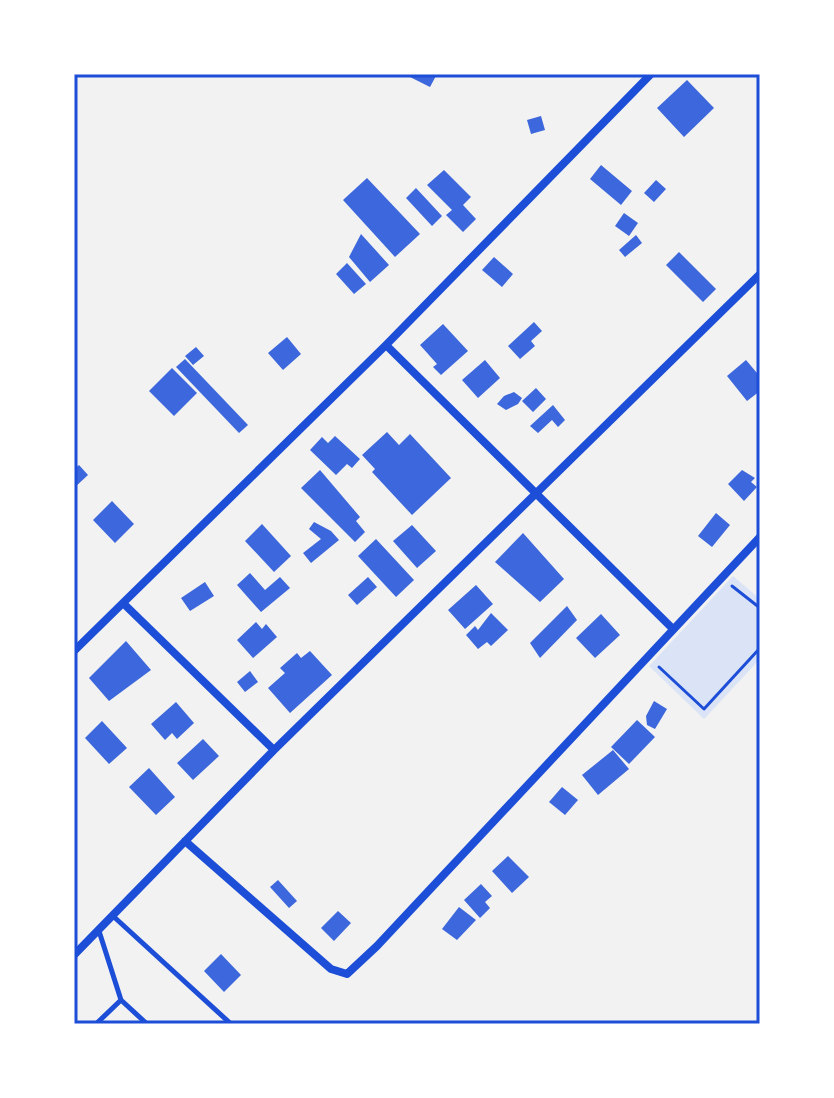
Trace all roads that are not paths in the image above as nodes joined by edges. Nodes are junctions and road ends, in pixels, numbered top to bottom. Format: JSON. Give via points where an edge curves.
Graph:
{"nodes":[{"id":1,"x":651,"y":74,"type":"edge"},
{"id":2,"x":760,"y":274,"type":"edge"},
{"id":3,"x":386,"y":345,"type":"junction"},
{"id":4,"x":536,"y":493,"type":"junction"},
{"id":5,"x":760,"y":537,"type":"edge"},
{"id":6,"x":123,"y":603,"type":"junction"},
{"id":7,"x":673,"y":629,"type":"junction"},
{"id":8,"x":74,"y":651,"type":"edge"},
{"id":9,"x":274,"y":750,"type":"junction"},
{"id":10,"x":185,"y":841,"type":"junction"},
{"id":11,"x":112,"y":916,"type":"junction"},
{"id":12,"x":99,"y":930,"type":"junction"},
{"id":13,"x":74,"y":955,"type":"edge"},
{"id":14,"x":121,"y":1000,"type":"junction"},
{"id":15,"x":96,"y":1024,"type":"edge"},
{"id":16,"x":147,"y":1024,"type":"edge"},
{"id":17,"x":231,"y":1024,"type":"edge"}],
"edges":[{"from":1,"to":3,"type":"street"},
{"from":2,"to":4,"type":"street"},
{"from":3,"to":4,"type":"street"},
{"from":3,"to":6,"type":"street"},
{"from":4,"to":7,"type":"street"},
{"from":4,"to":9,"type":"street"},
{"from":5,"to":7,"type":"street"},
{"from":6,"to":8,"type":"street"},
{"from":6,"to":9,"type":"street"},
{"from":7,"to":10,"type":"street","via":[[347,974],[331,969]]},
{"from":9,"to":10,"type":"street"},
{"from":10,"to":11,"type":"street"},
{"from":11,"to":12,"type":"street"},
{"from":11,"to":17,"type":"lane"},
{"from":12,"to":13,"type":"street"},
{"from":12,"to":14,"type":"lane"},
{"from":14,"to":15,"type":"lane"},
{"from":14,"to":16,"type":"lane"}]}
